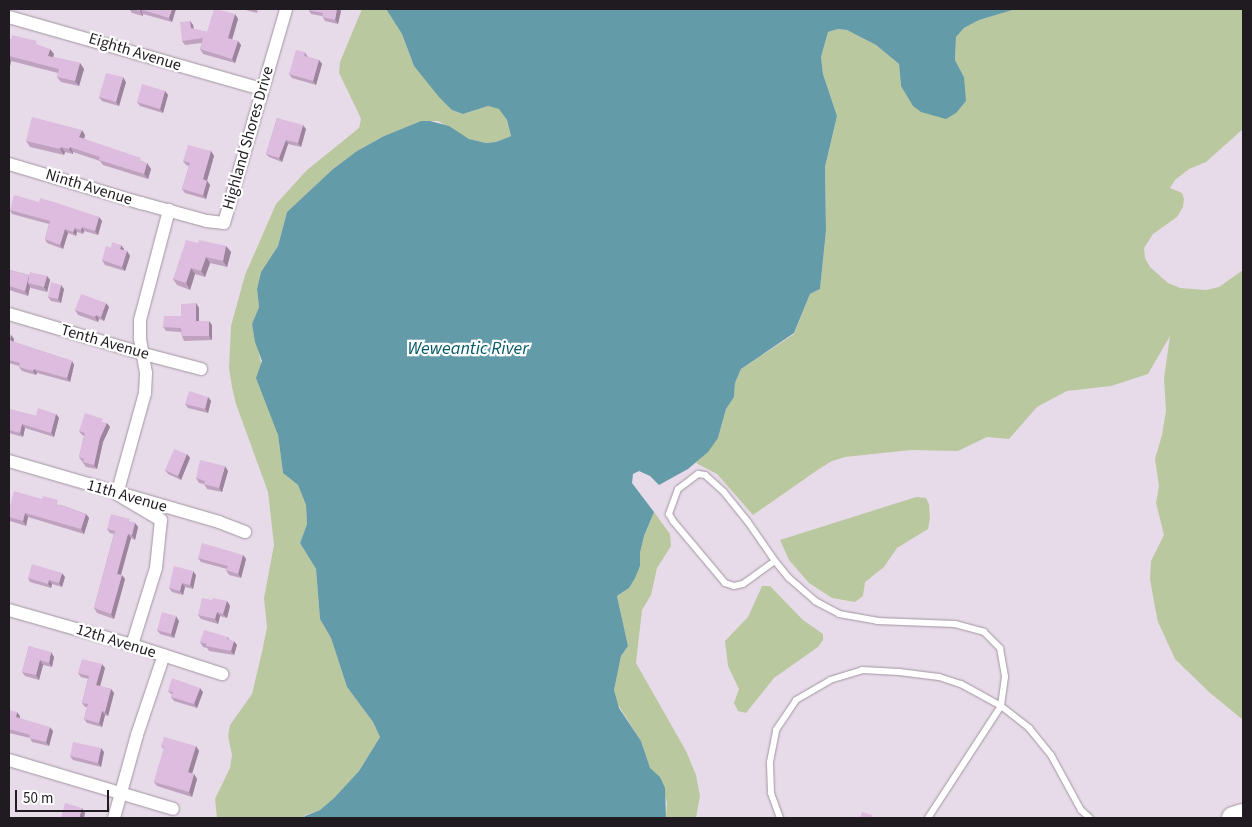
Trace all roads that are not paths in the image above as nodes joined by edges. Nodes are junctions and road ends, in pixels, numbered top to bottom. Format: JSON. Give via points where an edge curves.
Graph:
{"nodes":[{"id":1,"x":286,"y":9,"type":"edge"},
{"id":2,"x":9,"y":17,"type":"edge"},
{"id":3,"x":261,"y":89,"type":"junction"},
{"id":4,"x":9,"y":164,"type":"edge"},
{"id":5,"x":169,"y":210,"type":"junction"},
{"id":6,"x":9,"y":314,"type":"edge"},
{"id":7,"x":144,"y":354,"type":"junction"},
{"id":8,"x":201,"y":368,"type":"dead end"},
{"id":9,"x":9,"y":461,"type":"edge"},
{"id":10,"x":118,"y":494,"type":"junction"},
{"id":11,"x":244,"y":532,"type":"dead end"},
{"id":12,"x":775,"y":561,"type":"junction"},
{"id":13,"x":9,"y":610,"type":"edge"},
{"id":14,"x":132,"y":645,"type":"junction"},
{"id":15,"x":164,"y":655,"type":"junction"},
{"id":16,"x":222,"y":674,"type":"dead end"},
{"id":17,"x":1001,"y":706,"type":"junction"},
{"id":18,"x":9,"y":760,"type":"edge"},
{"id":19,"x":120,"y":794,"type":"junction"},
{"id":20,"x":173,"y":808,"type":"dead end"},
{"id":21,"x":1243,"y":815,"type":"edge"},
{"id":22,"x":114,"y":818,"type":"edge"},
{"id":23,"x":780,"y":818,"type":"edge"},
{"id":24,"x":928,"y":818,"type":"edge"},
{"id":25,"x":1090,"y":818,"type":"edge"},
{"id":26,"x":1233,"y":818,"type":"edge"}],
"edges":[{"from":1,"to":3,"type":"street","name":"Highland Shores Drive"},
{"from":2,"to":3,"type":"street","name":"Eighth Avenue"},
{"from":3,"to":5,"type":"street","name":"Highland Shores Drive","via":[[224,223]]},
{"from":4,"to":5,"type":"street","name":"Ninth Avenue"},
{"from":5,"to":7,"type":"street","via":[[140,320]]},
{"from":6,"to":7,"type":"street","name":"Tenth Avenue"},
{"from":7,"to":8,"type":"street","name":"Tenth Avenue"},
{"from":7,"to":10,"type":"street","via":[[145,393]]},
{"from":9,"to":10,"type":"street","name":"11th Avenue"},
{"from":10,"to":11,"type":"street","name":"11th Avenue"},
{"from":10,"to":14,"type":"street","via":[[161,520],[156,568]]},
{"from":12,"to":12,"type":"lane","via":[[724,492],[705,475],[698,474],[678,489],[669,514],[724,583],[743,584]]},
{"from":12,"to":17,"type":"lane","via":[[815,601],[839,614],[877,621],[955,624],[984,632],[1000,648],[1003,660],[1005,677]]},
{"from":13,"to":14,"type":"street","name":"12th Avenue"},
{"from":14,"to":15,"type":"street","name":"12th Avenue"},
{"from":15,"to":16,"type":"street","name":"12th Avenue"},
{"from":15,"to":19,"type":"street"},
{"from":17,"to":23,"type":"lane","via":[[961,684],[940,677],[862,670],[830,680],[796,700],[776,730],[770,762],[771,793]]},
{"from":17,"to":24,"type":"lane"},
{"from":17,"to":25,"type":"lane","via":[[1029,728],[1051,755],[1081,810]]},
{"from":18,"to":19,"type":"street"},
{"from":19,"to":20,"type":"street"},
{"from":19,"to":22,"type":"street"},
{"from":21,"to":26,"type":"highway"}]}
